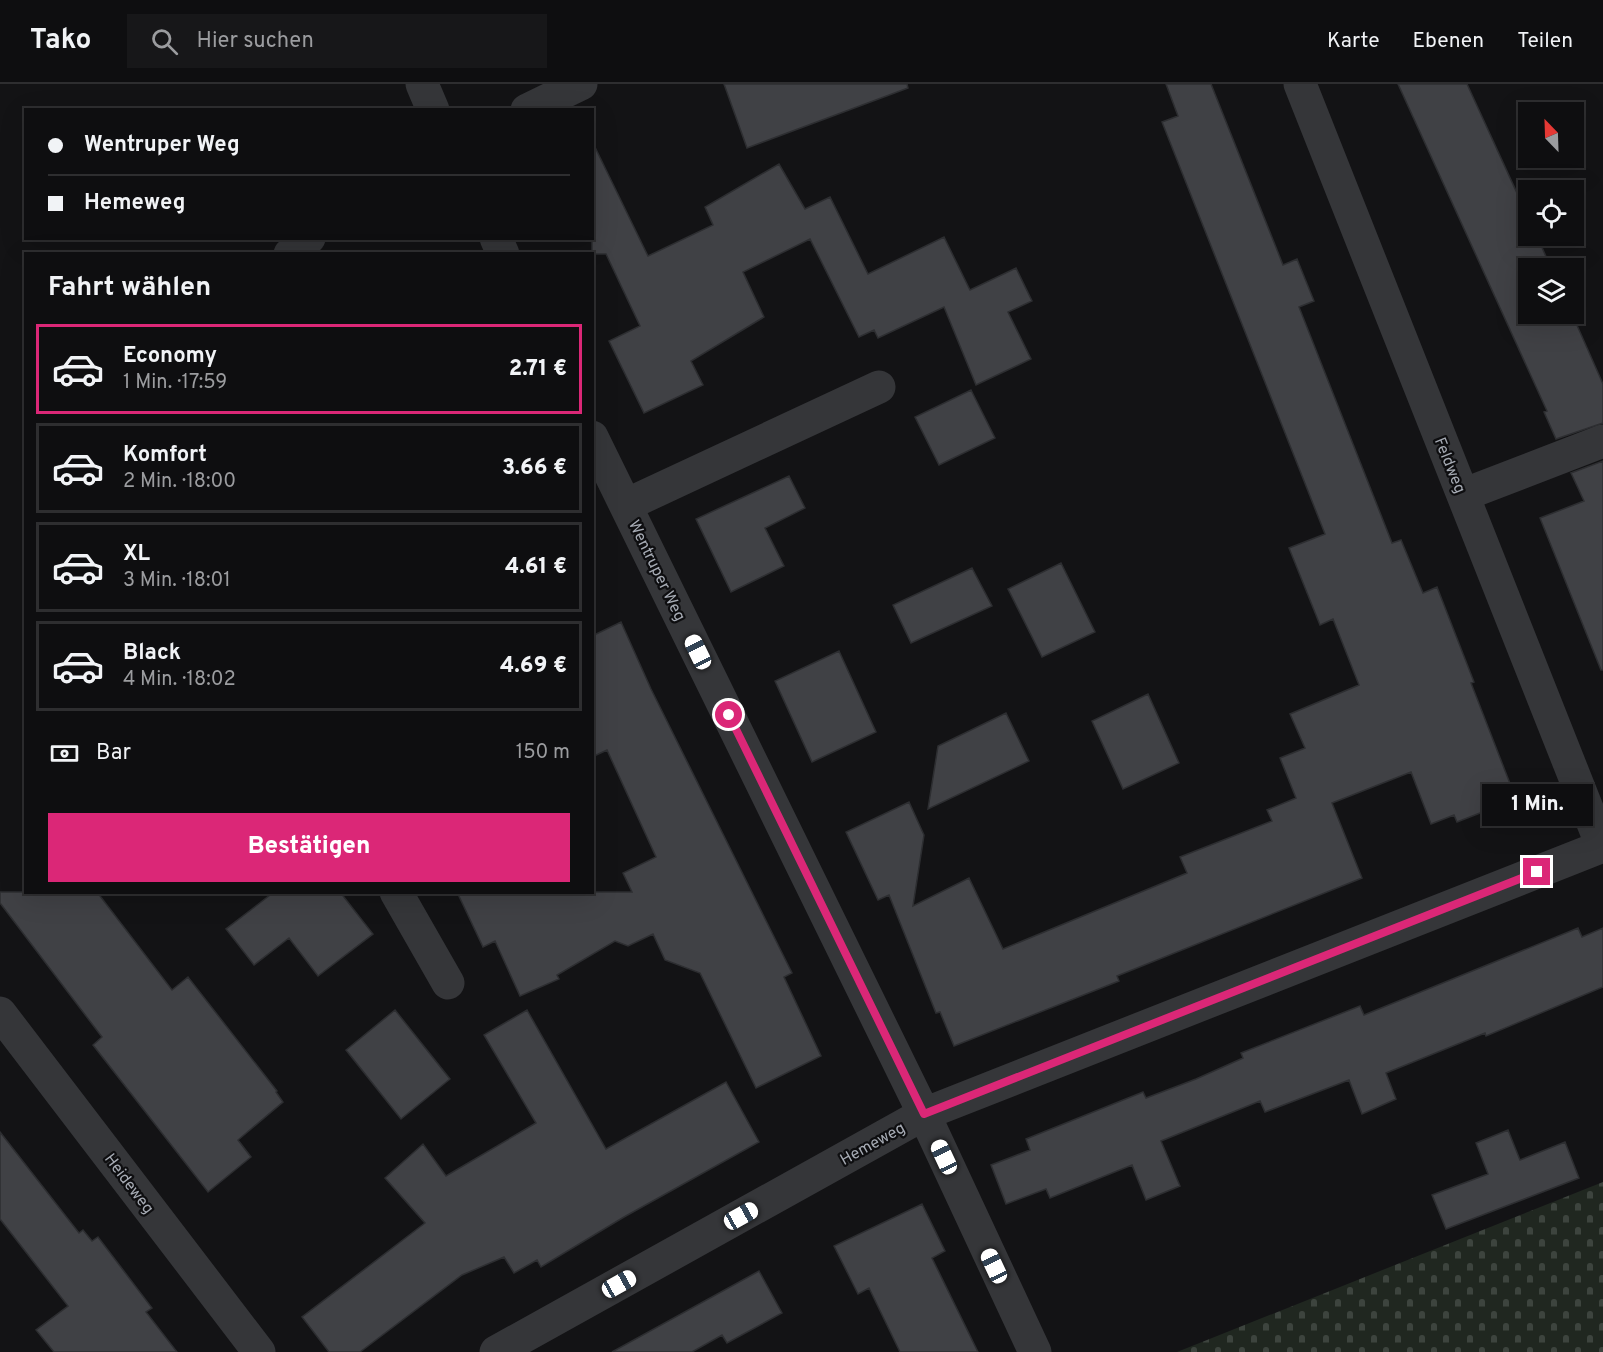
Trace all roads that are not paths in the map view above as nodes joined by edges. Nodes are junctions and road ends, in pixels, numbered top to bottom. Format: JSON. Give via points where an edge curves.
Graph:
{"nodes":[{"id":1,"x":422,"y":84,"type":"edge"},
{"id":2,"x":581,"y":84,"type":"edge"},
{"id":3,"x":1300,"y":84,"type":"edge"},
{"id":4,"x":433,"y":108,"type":"edge"},
{"id":5,"x":531,"y":108,"type":"edge"},
{"id":6,"x":307,"y":240,"type":"edge"},
{"id":7,"x":292,"y":252,"type":"edge"},
{"id":8,"x":879,"y":387,"type":"dead end"},
{"id":9,"x":594,"y":440,"type":"edge"},
{"id":10,"x":1603,"y":441,"type":"edge"},
{"id":11,"x":1463,"y":495,"type":"junction"},
{"id":12,"x":626,"y":505,"type":"junction"},
{"id":13,"x":1603,"y":846,"type":"edge"},
{"id":14,"x":397,"y":894,"type":"edge"},
{"id":15,"x":448,"y":983,"type":"dead end"},
{"id":16,"x":0,"y":1013,"type":"edge"},
{"id":17,"x":924,"y":1114,"type":"junction"},
{"id":18,"x":259,"y":1352,"type":"edge"},
{"id":19,"x":496,"y":1352,"type":"edge"},
{"id":20,"x":1035,"y":1352,"type":"edge"}],
"edges":[{"from":1,"to":4,"type":"street"},
{"from":2,"to":5,"type":"street"},
{"from":3,"to":11,"type":"street","name":"Feldweg"},
{"from":6,"to":7,"type":"street"},
{"from":8,"to":12,"type":"street"},
{"from":9,"to":12,"type":"street","name":"Wentruper Weg"},
{"from":10,"to":11,"type":"street"},
{"from":11,"to":13,"type":"street","name":"Feldweg"},
{"from":12,"to":17,"type":"street","name":"Wentruper Weg"},
{"from":13,"to":17,"type":"street","name":"Hemeweg"},
{"from":14,"to":15,"type":"street"},
{"from":16,"to":18,"type":"street","name":"Heideweg"},
{"from":17,"to":19,"type":"street","name":"Hemeweg"},
{"from":17,"to":20,"type":"street","name":"Wentruper Weg"}]}
